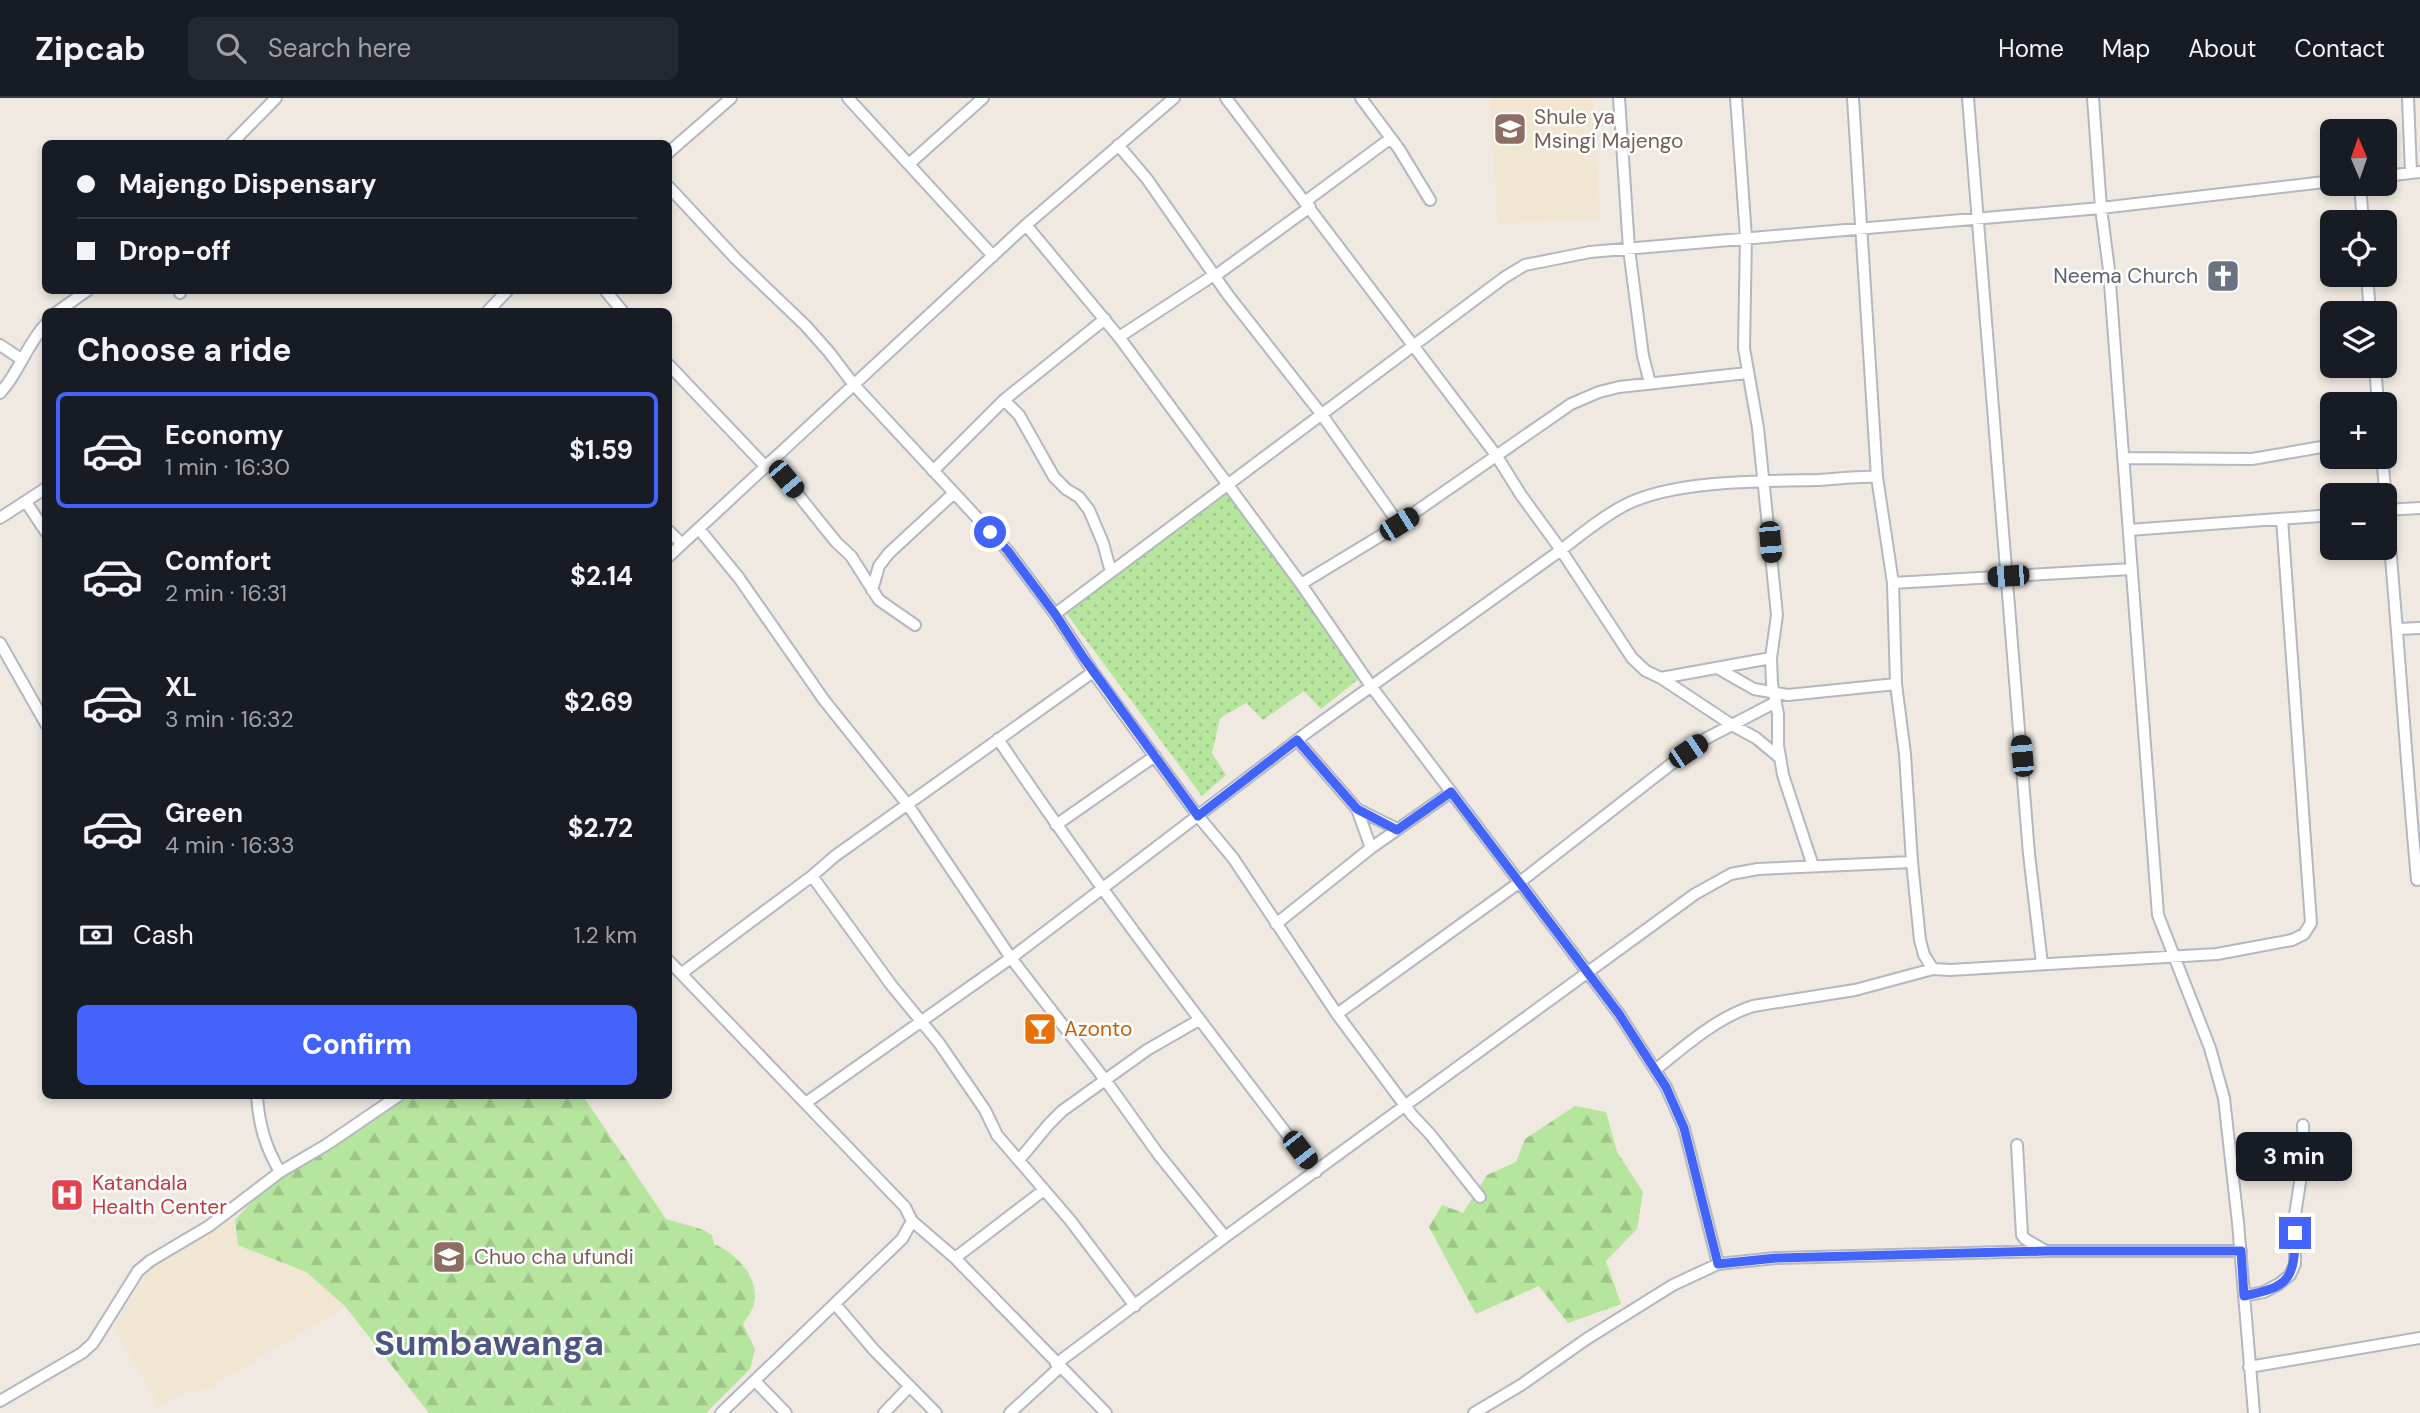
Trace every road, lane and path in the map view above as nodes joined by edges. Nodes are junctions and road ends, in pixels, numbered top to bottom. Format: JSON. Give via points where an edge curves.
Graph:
{"nodes":[{"id":1,"x":276,"y":98,"type":"edge"},
{"id":2,"x":731,"y":98,"type":"edge"},
{"id":3,"x":848,"y":98,"type":"edge"},
{"id":4,"x":983,"y":98,"type":"edge"},
{"id":5,"x":1174,"y":98,"type":"edge"},
{"id":6,"x":1226,"y":98,"type":"edge"},
{"id":7,"x":1361,"y":98,"type":"edge"},
{"id":8,"x":1619,"y":98,"type":"edge"},
{"id":9,"x":1736,"y":98,"type":"edge"},
{"id":10,"x":1853,"y":98,"type":"edge"},
{"id":11,"x":1968,"y":98,"type":"edge"},
{"id":12,"x":2093,"y":98,"type":"edge"},
{"id":13,"x":2408,"y":98,"type":"edge"},
{"id":14,"x":1391,"y":138,"type":"junction"},
{"id":15,"x":235,"y":140,"type":"edge"},
{"id":16,"x":1118,"y":145,"type":"junction"},
{"id":17,"x":672,"y":150,"type":"edge"},
{"id":18,"x":909,"y":163,"type":"junction"},
{"id":19,"x":2416,"y":173,"type":"edge"},
{"id":20,"x":2398,"y":175,"type":"edge"},
{"id":21,"x":2320,"y":183,"type":"edge"},
{"id":22,"x":672,"y":190,"type":"edge"},
{"id":23,"x":1430,"y":200,"type":"dead end"},
{"id":24,"x":1308,"y":204,"type":"junction"},
{"id":25,"x":2101,"y":208,"type":"junction"},
{"id":26,"x":1979,"y":218,"type":"junction"},
{"id":27,"x":1026,"y":225,"type":"junction"},
{"id":28,"x":1861,"y":230,"type":"junction"},
{"id":29,"x":1746,"y":237,"type":"junction"},
{"id":30,"x":1629,"y":249,"type":"junction"},
{"id":31,"x":993,"y":256,"type":"junction"},
{"id":32,"x":1215,"y":276,"type":"junction"},
{"id":33,"x":82,"y":294,"type":"edge"},
{"id":34,"x":504,"y":294,"type":"edge"},
{"id":35,"x":608,"y":294,"type":"edge"},
{"id":36,"x":63,"y":308,"type":"edge"},
{"id":37,"x":492,"y":308,"type":"edge"},
{"id":38,"x":620,"y":308,"type":"edge"},
{"id":39,"x":1105,"y":319,"type":"junction"},
{"id":40,"x":42,"y":330,"type":"edge"},
{"id":41,"x":1119,"y":337,"type":"junction"},
{"id":42,"x":0,"y":345,"type":"edge"},
{"id":43,"x":1413,"y":347,"type":"junction"},
{"id":44,"x":21,"y":359,"type":"junction"},
{"id":45,"x":672,"y":368,"type":"edge"},
{"id":46,"x":1747,"y":373,"type":"junction"},
{"id":47,"x":1650,"y":383,"type":"junction"},
{"id":48,"x":854,"y":385,"type":"junction"},
{"id":49,"x":0,"y":393,"type":"edge"},
{"id":50,"x":1004,"y":400,"type":"junction"},
{"id":51,"x":1322,"y":415,"type":"junction"},
{"id":52,"x":2320,"y":447,"type":"edge"},
{"id":53,"x":1496,"y":455,"type":"junction"},
{"id":54,"x":2124,"y":458,"type":"junction"},
{"id":55,"x":768,"y":463,"type":"junction"},
{"id":56,"x":933,"y":471,"type":"junction"},
{"id":57,"x":1877,"y":477,"type":"junction"},
{"id":58,"x":1763,"y":481,"type":"junction"},
{"id":59,"x":1228,"y":484,"type":"junction"},
{"id":60,"x":42,"y":491,"type":"edge"},
{"id":61,"x":954,"y":493,"type":"junction"},
{"id":62,"x":26,"y":502,"type":"junction"},
{"id":63,"x":2420,"y":508,"type":"edge"},
{"id":64,"x":2397,"y":509,"type":"edge"},
{"id":65,"x":2320,"y":516,"type":"edge"},
{"id":66,"x":0,"y":518,"type":"edge"},
{"id":67,"x":2282,"y":519,"type":"junction"},
{"id":68,"x":1399,"y":524,"type":"junction"},
{"id":69,"x":42,"y":526,"type":"edge"},
{"id":70,"x":699,"y":528,"type":"junction"},
{"id":71,"x":2129,"y":530,"type":"junction"},
{"id":72,"x":672,"y":534,"type":"edge"},
{"id":73,"x":682,"y":544,"type":"junction"},
{"id":74,"x":1561,"y":550,"type":"junction"},
{"id":75,"x":672,"y":553,"type":"edge"},
{"id":76,"x":2391,"y":560,"type":"edge"},
{"id":77,"x":2131,"y":569,"type":"junction"},
{"id":78,"x":1111,"y":572,"type":"junction"},
{"id":79,"x":2008,"y":576,"type":"junction"},
{"id":80,"x":1893,"y":583,"type":"junction"},
{"id":81,"x":1301,"y":584,"type":"junction"},
{"id":82,"x":872,"y":590,"type":"junction"},
{"id":83,"x":1055,"y":614,"type":"junction"},
{"id":84,"x":915,"y":625,"type":"dead end"},
{"id":85,"x":2420,"y":628,"type":"edge"},
{"id":86,"x":2398,"y":629,"type":"junction"},
{"id":87,"x":0,"y":643,"type":"edge"},
{"id":88,"x":1771,"y":658,"type":"junction"},
{"id":89,"x":1719,"y":668,"type":"junction"},
{"id":90,"x":1093,"y":672,"type":"junction"},
{"id":91,"x":1661,"y":678,"type":"junction"},
{"id":92,"x":1896,"y":684,"type":"junction"},
{"id":93,"x":1371,"y":686,"type":"junction"},
{"id":94,"x":1775,"y":698,"type":"junction"},
{"id":95,"x":42,"y":717,"type":"edge"},
{"id":96,"x":1732,"y":725,"type":"junction"},
{"id":97,"x":998,"y":739,"type":"junction"},
{"id":98,"x":1297,"y":740,"type":"junction"},
{"id":99,"x":1155,"y":756,"type":"junction"},
{"id":100,"x":1780,"y":758,"type":"junction"},
{"id":101,"x":1451,"y":792,"type":"junction"},
{"id":102,"x":908,"y":805,"type":"junction"},
{"id":103,"x":1357,"y":809,"type":"junction"},
{"id":104,"x":1198,"y":816,"type":"junction"},
{"id":105,"x":1056,"y":825,"type":"junction"},
{"id":106,"x":1397,"y":830,"type":"junction"},
{"id":107,"x":1371,"y":848,"type":"junction"},
{"id":108,"x":1912,"y":862,"type":"junction"},
{"id":109,"x":1813,"y":866,"type":"junction"},
{"id":110,"x":812,"y":876,"type":"junction"},
{"id":111,"x":2417,"y":880,"type":"dead end"},
{"id":112,"x":1520,"y":881,"type":"junction"},
{"id":113,"x":1102,"y":888,"type":"junction"},
{"id":114,"x":1276,"y":924,"type":"junction"},
{"id":115,"x":2175,"y":957,"type":"junction"},
{"id":116,"x":1011,"y":958,"type":"junction"},
{"id":117,"x":672,"y":964,"type":"edge"},
{"id":118,"x":2042,"y":964,"type":"junction"},
{"id":119,"x":1933,"y":968,"type":"junction"},
{"id":120,"x":1587,"y":972,"type":"junction"},
{"id":121,"x":682,"y":973,"type":"junction"},
{"id":122,"x":1337,"y":1014,"type":"junction"},
{"id":123,"x":1199,"y":1020,"type":"junction"},
{"id":124,"x":921,"y":1023,"type":"junction"},
{"id":125,"x":1655,"y":1070,"type":"junction"},
{"id":126,"x":1106,"y":1081,"type":"junction"},
{"id":127,"x":257,"y":1099,"type":"edge"},
{"id":128,"x":394,"y":1099,"type":"edge"},
{"id":129,"x":807,"y":1102,"type":"junction"},
{"id":130,"x":1405,"y":1105,"type":"junction"},
{"id":131,"x":2303,"y":1125,"type":"dead end"},
{"id":132,"x":2017,"y":1145,"type":"dead end"},
{"id":133,"x":1019,"y":1160,"type":"junction"},
{"id":134,"x":280,"y":1172,"type":"junction"},
{"id":135,"x":1316,"y":1172,"type":"junction"},
{"id":136,"x":1044,"y":1190,"type":"junction"},
{"id":137,"x":1480,"y":1197,"type":"dead end"},
{"id":138,"x":912,"y":1222,"type":"junction"},
{"id":139,"x":1225,"y":1237,"type":"junction"},
{"id":140,"x":2047,"y":1251,"type":"junction"},
{"id":141,"x":2241,"y":1251,"type":"junction"},
{"id":142,"x":955,"y":1258,"type":"junction"},
{"id":143,"x":1718,"y":1264,"type":"junction"},
{"id":144,"x":2244,"y":1296,"type":"junction"},
{"id":145,"x":835,"y":1304,"type":"junction"},
{"id":146,"x":1135,"y":1306,"type":"junction"},
{"id":147,"x":2420,"y":1338,"type":"edge"},
{"id":148,"x":1058,"y":1366,"type":"junction"},
{"id":149,"x":2249,"y":1367,"type":"junction"},
{"id":150,"x":755,"y":1381,"type":"junction"},
{"id":151,"x":910,"y":1386,"type":"junction"},
{"id":152,"x":0,"y":1401,"type":"edge"},
{"id":153,"x":721,"y":1413,"type":"edge"},
{"id":154,"x":786,"y":1413,"type":"edge"},
{"id":155,"x":884,"y":1413,"type":"edge"},
{"id":156,"x":936,"y":1413,"type":"edge"},
{"id":157,"x":1010,"y":1413,"type":"edge"},
{"id":158,"x":1106,"y":1413,"type":"edge"},
{"id":159,"x":1474,"y":1413,"type":"edge"},
{"id":160,"x":2254,"y":1413,"type":"edge"}],
"edges":[{"from":1,"to":15,"type":"street"},
{"from":2,"to":17,"type":"street"},
{"from":3,"to":18,"type":"street"},
{"from":4,"to":18,"type":"street"},
{"from":5,"to":16,"type":"street"},
{"from":6,"to":24,"type":"street"},
{"from":7,"to":14,"type":"street"},
{"from":8,"to":30,"type":"street"},
{"from":9,"to":29,"type":"street"},
{"from":10,"to":28,"type":"street"},
{"from":11,"to":26,"type":"street"},
{"from":12,"to":25,"type":"street"},
{"from":13,"to":19,"type":"street"},
{"from":14,"to":23,"type":"street"},
{"from":14,"to":24,"type":"street"},
{"from":16,"to":27,"type":"street"},
{"from":16,"to":32,"type":"street"},
{"from":18,"to":31,"type":"street"},
{"from":19,"to":20,"type":"street"},
{"from":21,"to":25,"type":"street"},
{"from":22,"to":48,"type":"street","via":[[805,325]]},
{"from":24,"to":32,"type":"street"},
{"from":24,"to":43,"type":"street"},
{"from":25,"to":26,"type":"street"},
{"from":25,"to":54,"type":"street"},
{"from":26,"to":28,"type":"street"},
{"from":26,"to":79,"type":"street"},
{"from":27,"to":31,"type":"street"},
{"from":27,"to":39,"type":"street"},
{"from":28,"to":29,"type":"street"},
{"from":28,"to":57,"type":"street"},
{"from":29,"to":30,"type":"street"},
{"from":29,"to":46,"type":"street"},
{"from":30,"to":43,"type":"street","via":[[1525,265]]},
{"from":30,"to":47,"type":"street"},
{"from":31,"to":48,"type":"street"},
{"from":32,"to":41,"type":"street"},
{"from":32,"to":51,"type":"street"},
{"from":33,"to":36,"type":"street"},
{"from":34,"to":37,"type":"street"},
{"from":35,"to":38,"type":"street"},
{"from":39,"to":41,"type":"street"},
{"from":39,"to":50,"type":"street"},
{"from":40,"to":44,"type":"street"},
{"from":41,"to":59,"type":"street"},
{"from":42,"to":44,"type":"street"},
{"from":43,"to":51,"type":"street"},
{"from":43,"to":53,"type":"street"},
{"from":44,"to":49,"type":"street"},
{"from":45,"to":55,"type":"street"},
{"from":46,"to":47,"type":"street"},
{"from":46,"to":58,"type":"street"},
{"from":47,"to":53,"type":"street","via":[[1599,392],[1571,404]]},
{"from":48,"to":55,"type":"street"},
{"from":48,"to":56,"type":"street"},
{"from":50,"to":56,"type":"street"},
{"from":50,"to":78,"type":"street","via":[[1019,415],[1054,477],[1089,510]]},
{"from":51,"to":59,"type":"street"},
{"from":51,"to":68,"type":"street"},
{"from":52,"to":54,"type":"street","via":[[2252,459]]},
{"from":53,"to":68,"type":"street"},
{"from":53,"to":74,"type":"street"},
{"from":54,"to":71,"type":"street"},
{"from":55,"to":70,"type":"street"},
{"from":55,"to":82,"type":"street","via":[[851,556]]},
{"from":56,"to":61,"type":"street"},
{"from":57,"to":58,"type":"street"},
{"from":57,"to":80,"type":"street"},
{"from":58,"to":74,"type":"street","via":[[1653,494],[1599,521]]},
{"from":58,"to":88,"type":"street","via":[[1777,615]]},
{"from":59,"to":78,"type":"street"},
{"from":59,"to":81,"type":"street"},
{"from":60,"to":62,"type":"street"},
{"from":61,"to":82,"type":"street","via":[[889,554],[879,566]]},
{"from":61,"to":83,"type":"street","via":[[1008,551]]},
{"from":62,"to":66,"type":"street"},
{"from":62,"to":69,"type":"street"},
{"from":63,"to":64,"type":"street"},
{"from":65,"to":67,"type":"street"},
{"from":67,"to":71,"type":"street"},
{"from":67,"to":115,"type":"street","via":[[2311,923],[2304,934],[2292,940]]},
{"from":68,"to":81,"type":"street"},
{"from":70,"to":73,"type":"street"},
{"from":70,"to":102,"type":"street","via":[[824,700]]},
{"from":71,"to":77,"type":"street"},
{"from":72,"to":73,"type":"street"},
{"from":73,"to":75,"type":"street"},
{"from":74,"to":91,"type":"street","via":[[1632,658]]},
{"from":74,"to":93,"type":"street"},
{"from":76,"to":86,"type":"street"},
{"from":77,"to":79,"type":"street"},
{"from":77,"to":115,"type":"street","via":[[2158,915]]},
{"from":78,"to":83,"type":"street"},
{"from":79,"to":80,"type":"street"},
{"from":79,"to":118,"type":"street"},
{"from":80,"to":92,"type":"street"},
{"from":81,"to":93,"type":"street"},
{"from":82,"to":84,"type":"street"},
{"from":83,"to":90,"type":"street"},
{"from":85,"to":86,"type":"street"},
{"from":86,"to":111,"type":"street"},
{"from":87,"to":95,"type":"street"},
{"from":88,"to":89,"type":"street"},
{"from":88,"to":94,"type":"street"},
{"from":89,"to":91,"type":"street"},
{"from":89,"to":94,"type":"street"},
{"from":90,"to":97,"type":"street"},
{"from":90,"to":99,"type":"street"},
{"from":91,"to":96,"type":"street"},
{"from":92,"to":94,"type":"street"},
{"from":92,"to":108,"type":"street"},
{"from":93,"to":98,"type":"street"},
{"from":93,"to":101,"type":"street"},
{"from":94,"to":96,"type":"street"},
{"from":94,"to":100,"type":"street"},
{"from":96,"to":100,"type":"street"},
{"from":96,"to":112,"type":"street","via":[[1669,765]]},
{"from":97,"to":102,"type":"street"},
{"from":97,"to":105,"type":"street"},
{"from":98,"to":103,"type":"street"},
{"from":98,"to":104,"type":"street"},
{"from":99,"to":104,"type":"street"},
{"from":99,"to":105,"type":"street"},
{"from":100,"to":109,"type":"street"},
{"from":101,"to":106,"type":"street"},
{"from":101,"to":112,"type":"street"},
{"from":102,"to":110,"type":"street"},
{"from":102,"to":116,"type":"street"},
{"from":103,"to":106,"type":"street"},
{"from":103,"to":107,"type":"street"},
{"from":104,"to":113,"type":"street"},
{"from":104,"to":114,"type":"street","via":[[1233,858]]},
{"from":105,"to":113,"type":"street"},
{"from":106,"to":107,"type":"street"},
{"from":107,"to":114,"type":"street"},
{"from":108,"to":109,"type":"street"},
{"from":108,"to":119,"type":"street","via":[[1920,940]]},
{"from":109,"to":120,"type":"street","via":[[1731,874],[1695,894]]},
{"from":110,"to":121,"type":"street"},
{"from":110,"to":124,"type":"street"},
{"from":112,"to":120,"type":"street"},
{"from":112,"to":122,"type":"street"},
{"from":113,"to":116,"type":"street"},
{"from":113,"to":123,"type":"street"},
{"from":114,"to":122,"type":"street"},
{"from":115,"to":118,"type":"street"},
{"from":115,"to":141,"type":"street","via":[[2224,1098]]},
{"from":116,"to":124,"type":"street"},
{"from":116,"to":126,"type":"street"},
{"from":117,"to":121,"type":"street"},
{"from":118,"to":119,"type":"street"},
{"from":119,"to":125,"type":"street","via":[[1855,990],[1741,1010]]},
{"from":120,"to":125,"type":"street"},
{"from":120,"to":130,"type":"street"},
{"from":121,"to":129,"type":"street"},
{"from":122,"to":130,"type":"street"},
{"from":123,"to":126,"type":"street"},
{"from":123,"to":135,"type":"street"},
{"from":124,"to":129,"type":"street"},
{"from":124,"to":133,"type":"street"},
{"from":125,"to":143,"type":"street","via":[[1684,1128]]},
{"from":126,"to":133,"type":"street","via":[[1062,1111]]},
{"from":126,"to":139,"type":"street"},
{"from":127,"to":134,"type":"street","via":[[265,1145]]},
{"from":128,"to":134,"type":"street"},
{"from":129,"to":138,"type":"street","via":[[905,1207]]},
{"from":130,"to":135,"type":"street"},
{"from":130,"to":137,"type":"street"},
{"from":131,"to":144,"type":"street","via":[[2295,1264],[2279,1284]]},
{"from":132,"to":140,"type":"street","via":[[2022,1235]]},
{"from":133,"to":136,"type":"street"},
{"from":134,"to":152,"type":"street","via":[[138,1272],[82,1353]]},
{"from":135,"to":139,"type":"street"},
{"from":136,"to":142,"type":"street"},
{"from":136,"to":146,"type":"street"},
{"from":138,"to":142,"type":"street"},
{"from":138,"to":145,"type":"street","via":[[902,1238]]},
{"from":139,"to":146,"type":"street"},
{"from":140,"to":141,"type":"street"},
{"from":140,"to":143,"type":"street","via":[[1776,1258]]},
{"from":141,"to":144,"type":"street"},
{"from":142,"to":148,"type":"street"},
{"from":143,"to":159,"type":"street","via":[[1660,1293]]},
{"from":144,"to":149,"type":"street"},
{"from":145,"to":150,"type":"street"},
{"from":145,"to":151,"type":"street"},
{"from":146,"to":148,"type":"street"},
{"from":147,"to":149,"type":"street"},
{"from":148,"to":157,"type":"street"},
{"from":148,"to":158,"type":"street"},
{"from":149,"to":160,"type":"street"},
{"from":150,"to":153,"type":"street"},
{"from":150,"to":154,"type":"street"},
{"from":151,"to":155,"type":"street"},
{"from":151,"to":156,"type":"street"}]}
